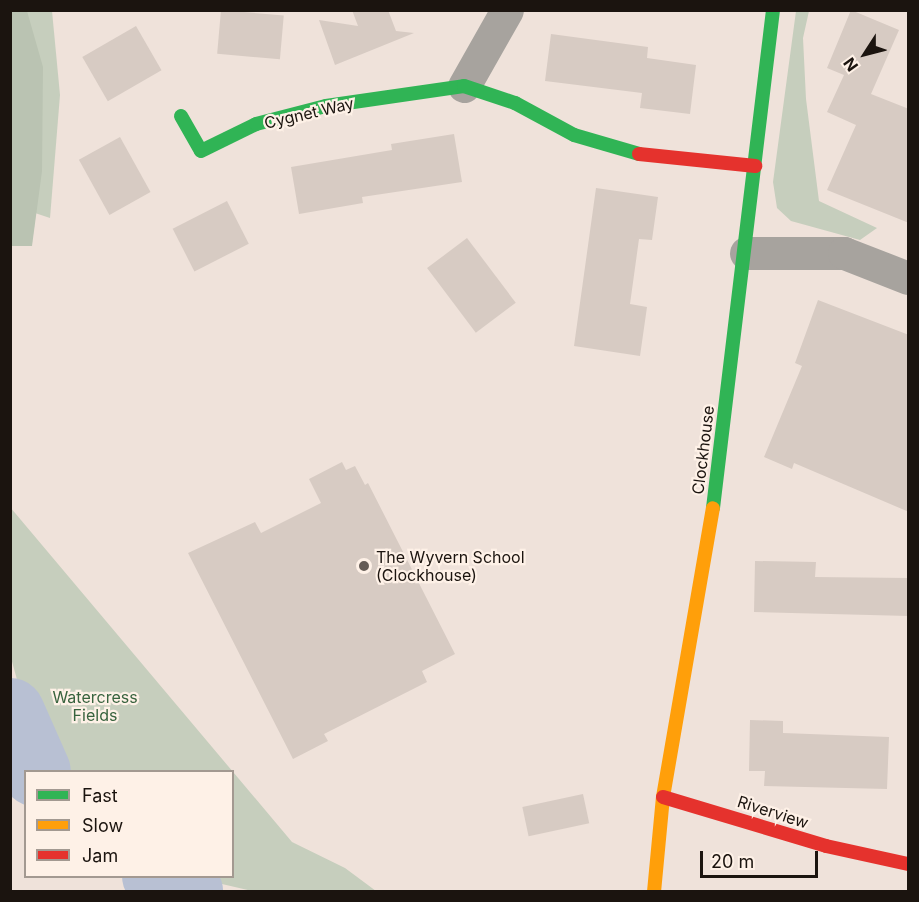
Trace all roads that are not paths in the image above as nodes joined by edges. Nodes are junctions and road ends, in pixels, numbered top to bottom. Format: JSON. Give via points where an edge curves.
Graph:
{"nodes":[{"id":1,"x":507,"y":10,"type":"edge"},
{"id":2,"x":773,"y":10,"type":"edge"},
{"id":3,"x":464,"y":86,"type":"junction"},
{"id":4,"x":181,"y":116,"type":"dead end"},
{"id":5,"x":755,"y":166,"type":"junction"},
{"id":6,"x":746,"y":253,"type":"junction"},
{"id":7,"x":909,"y":278,"type":"edge"},
{"id":8,"x":663,"y":797,"type":"junction"},
{"id":9,"x":909,"y":864,"type":"edge"},
{"id":10,"x":654,"y":891,"type":"edge"}],
"edges":[{"from":1,"to":3,"type":"street"},
{"from":2,"to":5,"type":"street","name":"Clockhouse"},
{"from":3,"to":4,"type":"street","name":"Cygnet Way","via":[[326,106],[256,124],[201,151]]},
{"from":3,"to":5,"type":"street","name":"Cygnet Way","via":[[514,103],[574,135],[644,155]]},
{"from":5,"to":6,"type":"street","name":"Clockhouse"},
{"from":6,"to":7,"type":"street","via":[[844,253]]},
{"from":6,"to":8,"type":"street","name":"Clockhouse","via":[[708,552]]},
{"from":8,"to":9,"type":"street","name":"Riverview","via":[[826,846]]},
{"from":8,"to":10,"type":"street","name":"Clockhouse"}]}
